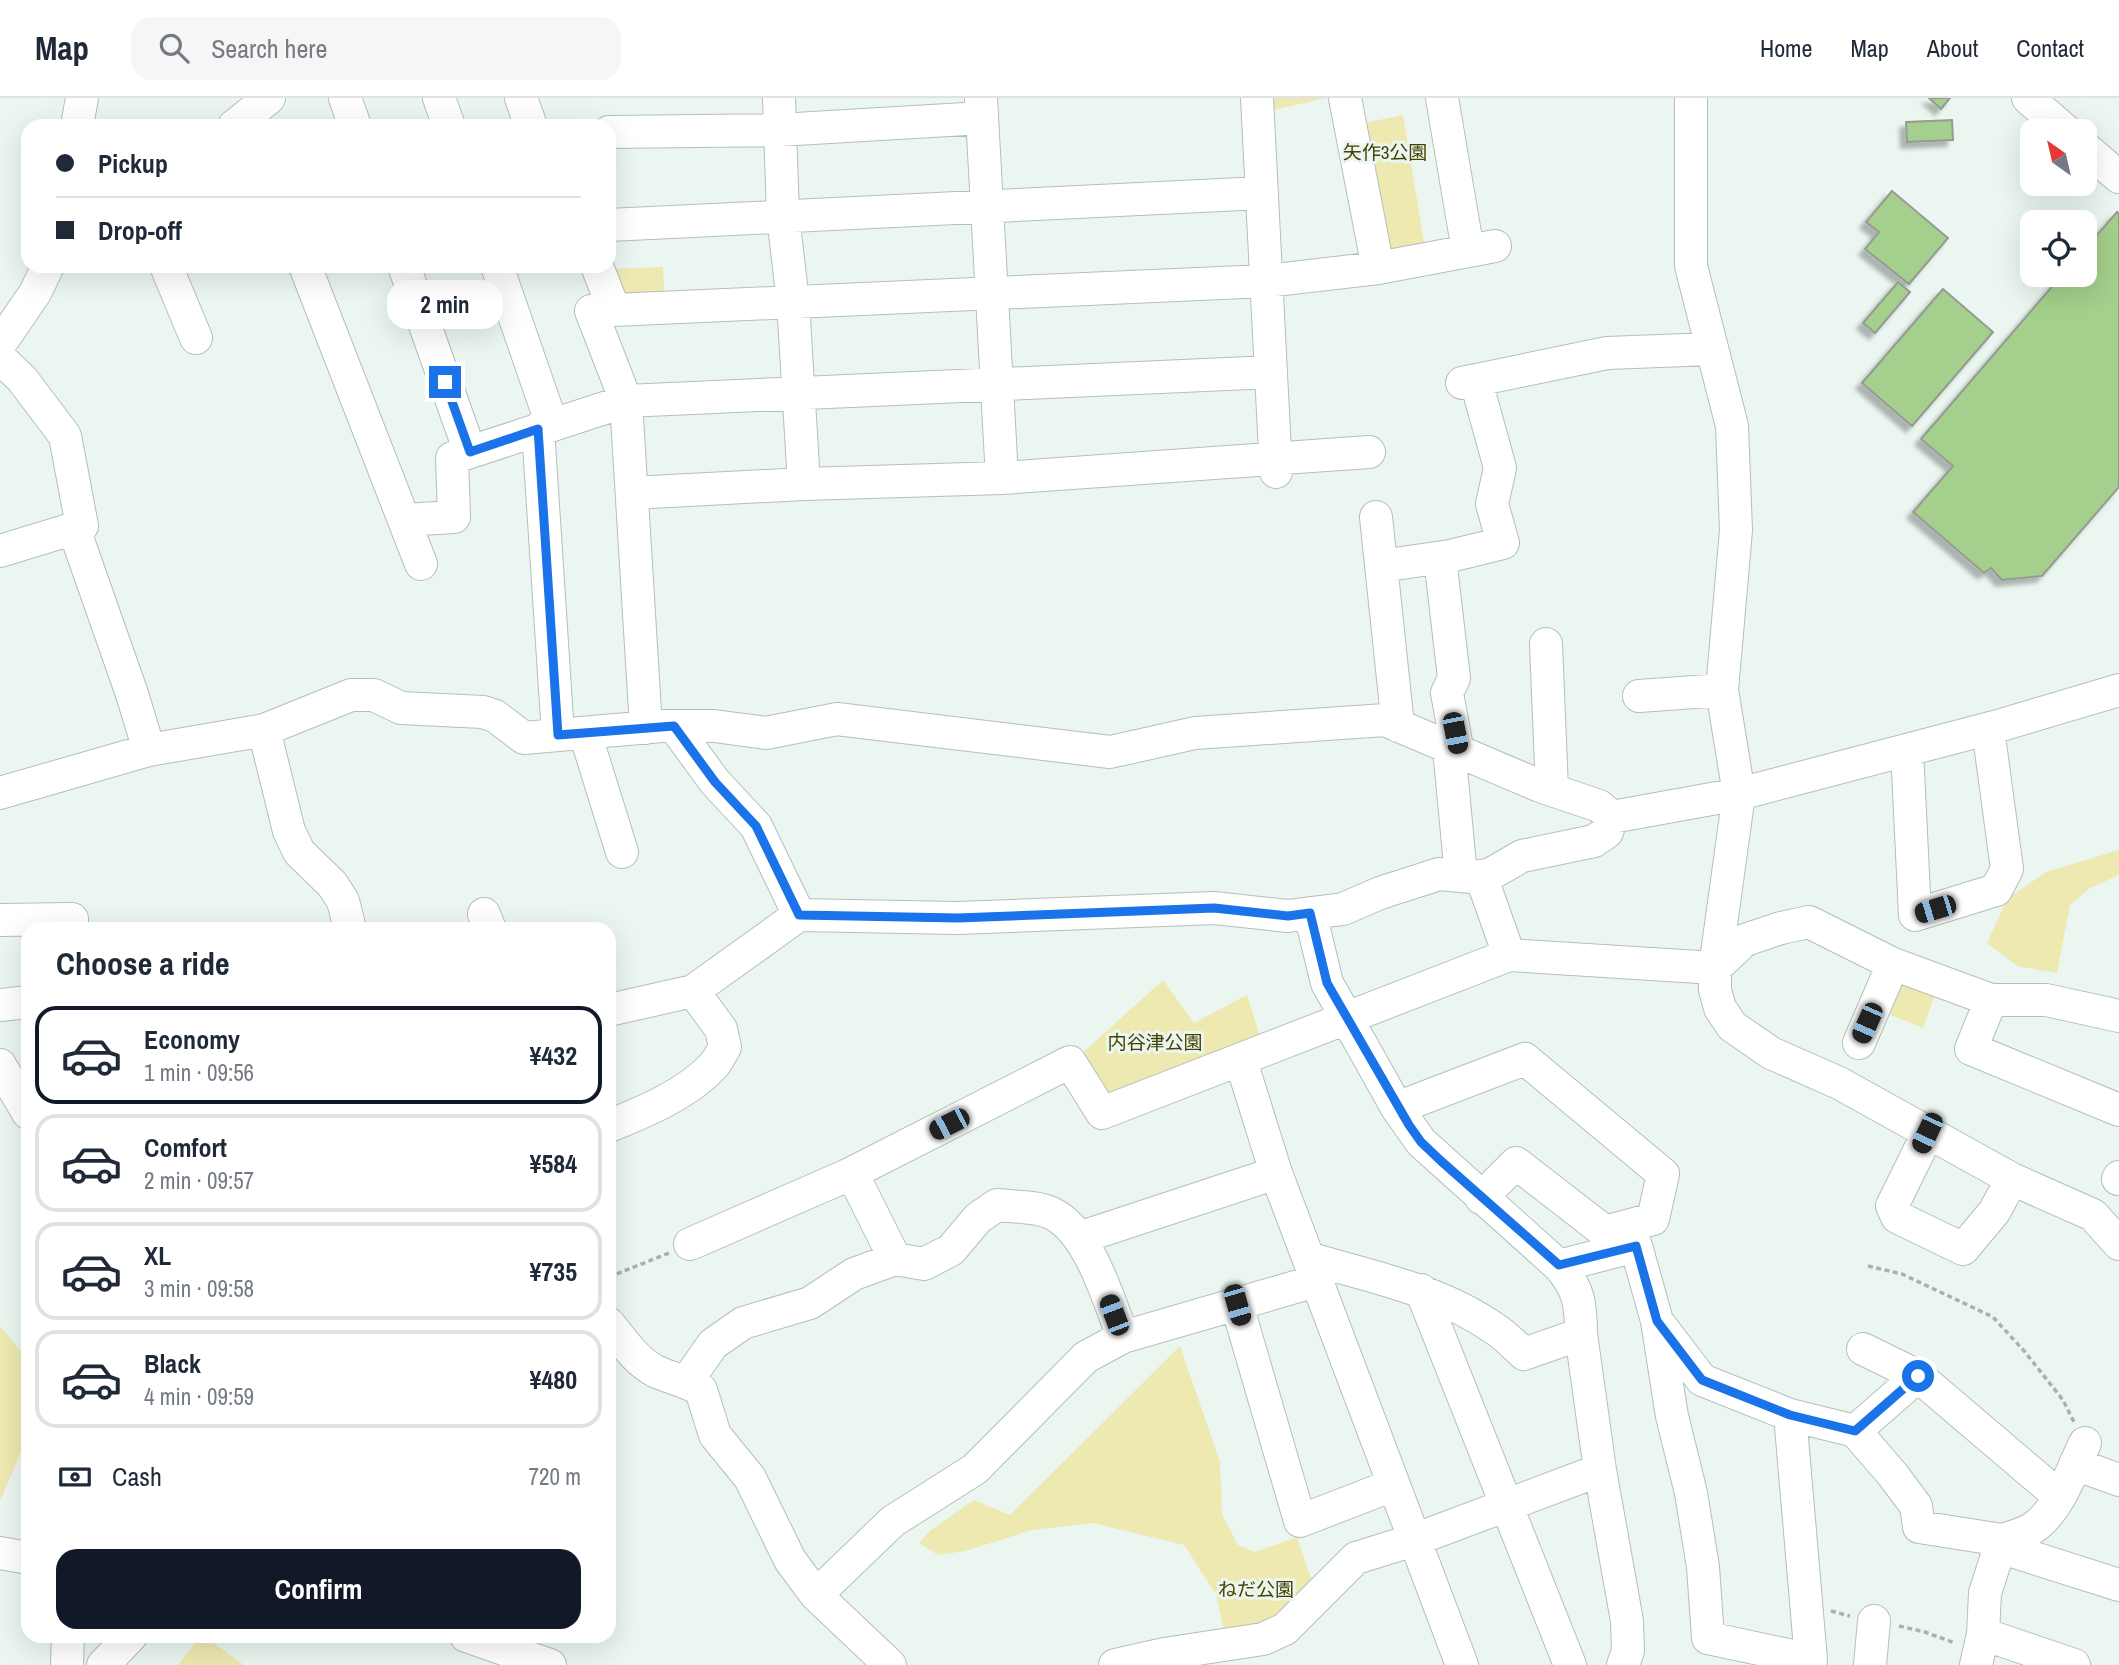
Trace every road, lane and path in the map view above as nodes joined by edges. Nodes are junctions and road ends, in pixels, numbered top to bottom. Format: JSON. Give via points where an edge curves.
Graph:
{"nodes":[{"id":1,"x":82,"y":98,"type":"edge"},
{"id":2,"x":345,"y":98,"type":"edge"},
{"id":3,"x":439,"y":98,"type":"edge"},
{"id":4,"x":521,"y":98,"type":"edge"},
{"id":5,"x":779,"y":98,"type":"edge"},
{"id":6,"x":1256,"y":98,"type":"edge"},
{"id":7,"x":1345,"y":98,"type":"edge"},
{"id":8,"x":1442,"y":98,"type":"edge"},
{"id":9,"x":1691,"y":98,"type":"edge"},
{"id":10,"x":2028,"y":98,"type":"edge"},
{"id":11,"x":981,"y":108,"type":"edge"},
{"id":12,"x":881,"y":111,"type":"edge"},
{"id":13,"x":78,"y":119,"type":"edge"},
{"id":14,"x":352,"y":119,"type":"edge"},
{"id":15,"x":446,"y":119,"type":"edge"},
{"id":16,"x":528,"y":119,"type":"edge"},
{"id":17,"x":2052,"y":119,"type":"edge"},
{"id":18,"x":779,"y":130,"type":"junction"},
{"id":19,"x":616,"y":132,"type":"edge"},
{"id":20,"x":2097,"y":158,"type":"edge"},
{"id":21,"x":2119,"y":177,"type":"edge"},
{"id":22,"x":1262,"y":192,"type":"junction"},
{"id":23,"x":987,"y":206,"type":"junction"},
{"id":24,"x":783,"y":216,"type":"junction"},
{"id":25,"x":616,"y":225,"type":"edge"},
{"id":26,"x":1378,"y":268,"type":"junction"},
{"id":27,"x":45,"y":273,"type":"edge"},
{"id":28,"x":169,"y":273,"type":"edge"},
{"id":29,"x":308,"y":273,"type":"edge"},
{"id":30,"x":406,"y":273,"type":"edge"},
{"id":31,"x":499,"y":273,"type":"edge"},
{"id":32,"x":600,"y":273,"type":"edge"},
{"id":33,"x":1266,"y":281,"type":"junction"},
{"id":34,"x":991,"y":293,"type":"junction"},
{"id":35,"x":793,"y":302,"type":"junction"},
{"id":36,"x":614,"y":310,"type":"junction"},
{"id":37,"x":195,"y":338,"type":"dead end"},
{"id":38,"x":0,"y":344,"type":"edge"},
{"id":39,"x":1712,"y":349,"type":"junction"},
{"id":40,"x":0,"y":358,"type":"edge"},
{"id":41,"x":1271,"y":372,"type":"junction"},
{"id":42,"x":997,"y":384,"type":"junction"},
{"id":43,"x":798,"y":393,"type":"junction"},
{"id":44,"x":626,"y":401,"type":"junction"},
{"id":45,"x":545,"y":427,"type":"junction"},
{"id":46,"x":470,"y":452,"type":"junction"},
{"id":47,"x":1369,"y":452,"type":"dead end"},
{"id":48,"x":1276,"y":466,"type":"junction"},
{"id":49,"x":1002,"y":478,"type":"junction"},
{"id":50,"x":803,"y":484,"type":"junction"},
{"id":51,"x":632,"y":493,"type":"junction"},
{"id":52,"x":1376,"y":517,"type":"dead end"},
{"id":53,"x":404,"y":520,"type":"junction"},
{"id":54,"x":74,"y":529,"type":"junction"},
{"id":55,"x":0,"y":551,"type":"edge"},
{"id":56,"x":1440,"y":558,"type":"junction"},
{"id":57,"x":421,"y":564,"type":"dead end"},
{"id":58,"x":1381,"y":566,"type":"junction"},
{"id":59,"x":1546,"y":644,"type":"dead end"},
{"id":60,"x":1722,"y":690,"type":"junction"},
{"id":61,"x":2119,"y":690,"type":"edge"},
{"id":62,"x":1447,"y":693,"type":"junction"},
{"id":63,"x":1639,"y":696,"type":"dead end"},
{"id":64,"x":1397,"y":712,"type":"junction"},
{"id":65,"x":660,"y":727,"type":"junction"},
{"id":66,"x":1987,"y":729,"type":"junction"},
{"id":67,"x":264,"y":730,"type":"junction"},
{"id":68,"x":572,"y":734,"type":"junction"},
{"id":69,"x":149,"y":750,"type":"junction"},
{"id":70,"x":1907,"y":750,"type":"junction"},
{"id":71,"x":1454,"y":751,"type":"junction"},
{"id":72,"x":1552,"y":790,"type":"junction"},
{"id":73,"x":0,"y":793,"type":"edge"},
{"id":74,"x":1739,"y":794,"type":"junction"},
{"id":75,"x":1612,"y":817,"type":"junction"},
{"id":76,"x":622,"y":852,"type":"dead end"},
{"id":77,"x":1471,"y":876,"type":"junction"},
{"id":78,"x":1310,"y":913,"type":"junction"},
{"id":79,"x":799,"y":915,"type":"junction"},
{"id":80,"x":0,"y":920,"type":"edge"},
{"id":81,"x":72,"y":922,"type":"edge"},
{"id":82,"x":348,"y":922,"type":"edge"},
{"id":83,"x":1509,"y":955,"type":"junction"},
{"id":84,"x":1893,"y":964,"type":"junction"},
{"id":85,"x":1715,"y":968,"type":"junction"},
{"id":86,"x":692,"y":991,"type":"junction"},
{"id":87,"x":1991,"y":1000,"type":"junction"},
{"id":88,"x":21,"y":1003,"type":"edge"},
{"id":89,"x":0,"y":1005,"type":"edge"},
{"id":90,"x":616,"y":1008,"type":"edge"},
{"id":91,"x":2119,"y":1016,"type":"edge"},
{"id":92,"x":1349,"y":1018,"type":"junction"},
{"id":93,"x":1858,"y":1042,"type":"dead end"},
{"id":94,"x":1241,"y":1060,"type":"junction"},
{"id":95,"x":0,"y":1065,"type":"edge"},
{"id":96,"x":21,"y":1101,"type":"edge"},
{"id":97,"x":1397,"y":1108,"type":"junction"},
{"id":98,"x":2119,"y":1110,"type":"edge"},
{"id":99,"x":616,"y":1123,"type":"edge"},
{"id":100,"x":1927,"y":1133,"type":"junction"},
{"id":101,"x":852,"y":1173,"type":"junction"},
{"id":102,"x":1276,"y":1173,"type":"junction"},
{"id":103,"x":2012,"y":1179,"type":"junction"},
{"id":104,"x":1481,"y":1198,"type":"junction"},
{"id":105,"x":1079,"y":1238,"type":"junction"},
{"id":106,"x":690,"y":1244,"type":"joint"},
{"id":107,"x":2119,"y":1244,"type":"edge"},
{"id":108,"x":895,"y":1259,"type":"junction"},
{"id":109,"x":1559,"y":1265,"type":"junction"},
{"id":110,"x":1867,"y":1266,"type":"dead end"},
{"id":111,"x":1312,"y":1270,"type":"junction"},
{"id":112,"x":616,"y":1275,"type":"edge"},
{"id":113,"x":1421,"y":1290,"type":"junction"},
{"id":114,"x":1237,"y":1305,"type":"junction"},
{"id":115,"x":1657,"y":1321,"type":"junction"},
{"id":116,"x":616,"y":1332,"type":"edge"},
{"id":117,"x":1581,"y":1334,"type":"junction"},
{"id":118,"x":1123,"y":1337,"type":"junction"},
{"id":119,"x":1863,"y":1349,"type":"dead end"},
{"id":120,"x":1918,"y":1376,"type":"junction"},
{"id":121,"x":687,"y":1381,"type":"junction"},
{"id":122,"x":1790,"y":1415,"type":"junction"},
{"id":123,"x":1855,"y":1431,"type":"junction"},
{"id":124,"x":2080,"y":1453,"type":"junction"},
{"id":125,"x":1600,"y":1470,"type":"junction"},
{"id":126,"x":2119,"y":1480,"type":"edge"},
{"id":127,"x":1393,"y":1485,"type":"junction"},
{"id":128,"x":2059,"y":1496,"type":"junction"},
{"id":129,"x":1507,"y":1503,"type":"junction"},
{"id":130,"x":1414,"y":1540,"type":"junction"},
{"id":131,"x":2002,"y":1540,"type":"junction"},
{"id":132,"x":0,"y":1553,"type":"edge"},
{"id":133,"x":21,"y":1557,"type":"edge"},
{"id":134,"x":2119,"y":1585,"type":"edge"},
{"id":135,"x":816,"y":1595,"type":"junction"},
{"id":136,"x":1874,"y":1621,"type":"dead end"},
{"id":137,"x":1983,"y":1634,"type":"junction"},
{"id":138,"x":68,"y":1643,"type":"edge"},
{"id":139,"x":124,"y":1643,"type":"edge"},
{"id":140,"x":486,"y":1643,"type":"edge"},
{"id":141,"x":1744,"y":1656,"type":"edge"},
{"id":142,"x":67,"y":1665,"type":"edge"},
{"id":143,"x":103,"y":1665,"type":"edge"},
{"id":144,"x":550,"y":1665,"type":"edge"},
{"id":145,"x":890,"y":1665,"type":"edge"},
{"id":146,"x":1115,"y":1665,"type":"edge"},
{"id":147,"x":1462,"y":1665,"type":"edge"},
{"id":148,"x":1570,"y":1665,"type":"edge"},
{"id":149,"x":1623,"y":1665,"type":"edge"},
{"id":150,"x":1870,"y":1665,"type":"edge"},
{"id":151,"x":1976,"y":1665,"type":"edge"},
{"id":152,"x":2074,"y":1665,"type":"edge"}],
"edges":[{"from":1,"to":13,"type":"street"},
{"from":2,"to":14,"type":"street"},
{"from":3,"to":15,"type":"street"},
{"from":4,"to":16,"type":"street"},
{"from":5,"to":18,"type":"street"},
{"from":6,"to":22,"type":"street"},
{"from":7,"to":26,"type":"street"},
{"from":8,"to":26,"type":"street","via":[[1482,248]]},
{"from":9,"to":39,"type":"street","via":[[1691,267]]},
{"from":10,"to":17,"type":"street"},
{"from":11,"to":12,"type":"street"},
{"from":11,"to":23,"type":"street"},
{"from":12,"to":18,"type":"street"},
{"from":18,"to":19,"type":"street"},
{"from":18,"to":24,"type":"street"},
{"from":20,"to":21,"type":"street"},
{"from":22,"to":23,"type":"street"},
{"from":22,"to":33,"type":"street"},
{"from":23,"to":24,"type":"street"},
{"from":23,"to":34,"type":"street"},
{"from":24,"to":25,"type":"street"},
{"from":24,"to":35,"type":"street"},
{"from":26,"to":33,"type":"street"},
{"from":27,"to":38,"type":"street"},
{"from":28,"to":37,"type":"street"},
{"from":29,"to":53,"type":"street"},
{"from":30,"to":46,"type":"street"},
{"from":31,"to":45,"type":"street"},
{"from":32,"to":36,"type":"street"},
{"from":33,"to":34,"type":"street"},
{"from":33,"to":41,"type":"street"},
{"from":34,"to":35,"type":"street"},
{"from":34,"to":42,"type":"street"},
{"from":35,"to":36,"type":"street"},
{"from":35,"to":43,"type":"street"},
{"from":36,"to":44,"type":"street","via":[[591,311]]},
{"from":39,"to":56,"type":"street","via":[[1607,354],[1469,382],[1500,468],[1492,504],[1503,543]]},
{"from":39,"to":60,"type":"street","via":[[1732,426],[1736,530]]},
{"from":40,"to":54,"type":"street","via":[[65,436],[82,526]]},
{"from":41,"to":42,"type":"street"},
{"from":41,"to":48,"type":"street"},
{"from":42,"to":43,"type":"street"},
{"from":42,"to":49,"type":"street"},
{"from":43,"to":44,"type":"street"},
{"from":43,"to":50,"type":"street"},
{"from":44,"to":45,"type":"street"},
{"from":44,"to":51,"type":"street"},
{"from":45,"to":46,"type":"street"},
{"from":45,"to":68,"type":"street"},
{"from":46,"to":53,"type":"street","via":[[453,458],[454,517]]},
{"from":47,"to":48,"type":"street"},
{"from":48,"to":49,"type":"street"},
{"from":49,"to":50,"type":"street"},
{"from":50,"to":51,"type":"street"},
{"from":51,"to":65,"type":"street"},
{"from":52,"to":58,"type":"street"},
{"from":53,"to":57,"type":"street"},
{"from":54,"to":55,"type":"street"},
{"from":54,"to":69,"type":"street"},
{"from":56,"to":58,"type":"street"},
{"from":56,"to":62,"type":"street","via":[[1454,678]]},
{"from":58,"to":64,"type":"street"},
{"from":59,"to":72,"type":"street"},
{"from":60,"to":63,"type":"street"},
{"from":60,"to":74,"type":"street"},
{"from":61,"to":66,"type":"street"},
{"from":62,"to":64,"type":"street"},
{"from":62,"to":71,"type":"street"},
{"from":64,"to":65,"type":"street","via":[[1385,720],[1195,733],[1110,752],[837,719],[766,733],[714,726]]},
{"from":64,"to":71,"type":"street"},
{"from":65,"to":68,"type":"street"},
{"from":65,"to":79,"type":"street","via":[[756,826]]},
{"from":66,"to":70,"type":"street"},
{"from":66,"to":70,"type":"street","via":[[2007,869],[1996,890],[1915,915]]},
{"from":67,"to":68,"type":"street","via":[[351,695],[374,695],[401,708],[483,712],[524,738]]},
{"from":67,"to":69,"type":"street"},
{"from":67,"to":82,"type":"street","via":[[289,831],[299,852],[343,901]]},
{"from":68,"to":76,"type":"street"},
{"from":69,"to":73,"type":"street"},
{"from":70,"to":74,"type":"street"},
{"from":71,"to":72,"type":"street"},
{"from":71,"to":77,"type":"street"},
{"from":72,"to":75,"type":"street","via":[[1599,806]]},
{"from":74,"to":75,"type":"street"},
{"from":74,"to":85,"type":"street"},
{"from":75,"to":77,"type":"street","via":[[1607,832],[1594,841],[1522,856],[1489,875]]},
{"from":77,"to":78,"type":"street","via":[[1439,874],[1343,909]]},
{"from":77,"to":83,"type":"street"},
{"from":78,"to":79,"type":"street","via":[[1288,916],[1214,908],[958,918]]},
{"from":78,"to":92,"type":"street","via":[[1327,983]]},
{"from":79,"to":86,"type":"street"},
{"from":80,"to":81,"type":"street"},
{"from":83,"to":85,"type":"street"},
{"from":83,"to":92,"type":"street"},
{"from":84,"to":85,"type":"street","via":[[1809,922],[1745,940]]},
{"from":84,"to":87,"type":"street"},
{"from":84,"to":93,"type":"street"},
{"from":85,"to":100,"type":"street","via":[[1720,1009],[1732,1026],[1770,1053],[1839,1083]]},
{"from":86,"to":90,"type":"street"},
{"from":86,"to":99,"type":"street","via":[[721,1029],[724,1047],[714,1065],[690,1086]]},
{"from":87,"to":91,"type":"street","via":[[2046,1000]]},
{"from":87,"to":98,"type":"street","via":[[1971,1049]]},
{"from":88,"to":89,"type":"street"},
{"from":92,"to":94,"type":"street"},
{"from":92,"to":97,"type":"street"},
{"from":94,"to":101,"type":"street","via":[[1102,1113],[1070,1062]]},
{"from":94,"to":102,"type":"street"},
{"from":95,"to":96,"type":"street"},
{"from":97,"to":104,"type":"street","via":[[1421,1142]]},
{"from":97,"to":104,"type":"street","via":[[1525,1059],[1662,1174],[1653,1219],[1605,1232],[1516,1163]]},
{"from":100,"to":103,"type":"street"},
{"from":100,"to":103,"type":"street","via":[[1892,1206],[1897,1217],[1962,1249],[1994,1212]]},
{"from":101,"to":106,"type":"street"},
{"from":101,"to":108,"type":"street"},
{"from":102,"to":105,"type":"street"},
{"from":102,"to":111,"type":"street"},
{"from":103,"to":107,"type":"street","via":[[2094,1215]]},
{"from":104,"to":109,"type":"street"},
{"from":105,"to":108,"type":"street","via":[[1051,1213],[997,1205],[951,1250],[924,1264]]},
{"from":105,"to":118,"type":"street"},
{"from":106,"to":112,"type":"path"},
{"from":108,"to":121,"type":"street","via":[[854,1274],[810,1303],[743,1323],[713,1344]]},
{"from":109,"to":115,"type":"street","via":[[1636,1246]]},
{"from":109,"to":117,"type":"street","via":[[1573,1282]]},
{"from":110,"to":124,"type":"path","via":[[1902,1274],[1993,1317],[2063,1400]]},
{"from":111,"to":113,"type":"street"},
{"from":111,"to":114,"type":"street"},
{"from":111,"to":127,"type":"street"},
{"from":113,"to":117,"type":"street","via":[[1496,1329],[1524,1354]]},
{"from":113,"to":129,"type":"street"},
{"from":114,"to":118,"type":"street"},
{"from":114,"to":127,"type":"street","via":[[1300,1521]]},
{"from":115,"to":122,"type":"street","via":[[1702,1380]]},
{"from":115,"to":141,"type":"street","via":[[1703,1567],[1708,1638]]},
{"from":116,"to":121,"type":"street","via":[[639,1360]]},
{"from":117,"to":125,"type":"street"},
{"from":118,"to":135,"type":"street","via":[[1086,1357],[975,1469],[893,1521]]},
{"from":119,"to":120,"type":"street"},
{"from":120,"to":123,"type":"street"},
{"from":120,"to":128,"type":"street"},
{"from":121,"to":135,"type":"street","via":[[701,1390],[715,1435],[750,1478],[790,1560]]},
{"from":122,"to":123,"type":"street"},
{"from":122,"to":141,"type":"street","via":[[1811,1660]]},
{"from":123,"to":131,"type":"street","via":[[1916,1506],[1919,1527]]},
{"from":124,"to":126,"type":"street"},
{"from":124,"to":128,"type":"street"},
{"from":125,"to":129,"type":"street"},
{"from":125,"to":149,"type":"street","via":[[1627,1621],[1628,1651]]},
{"from":127,"to":130,"type":"street"},
{"from":128,"to":131,"type":"street","via":[[2031,1530]]},
{"from":129,"to":130,"type":"street"},
{"from":129,"to":148,"type":"street"},
{"from":130,"to":146,"type":"street","via":[[1356,1558],[1285,1629],[1264,1639]]},
{"from":130,"to":147,"type":"street"},
{"from":131,"to":134,"type":"street","via":[[2015,1552]]},
{"from":131,"to":137,"type":"street","via":[[1985,1593]]},
{"from":132,"to":133,"type":"street"},
{"from":135,"to":145,"type":"street"},
{"from":136,"to":150,"type":"street"},
{"from":137,"to":151,"type":"street"},
{"from":137,"to":152,"type":"street"},
{"from":138,"to":142,"type":"street"},
{"from":139,"to":143,"type":"street"},
{"from":140,"to":144,"type":"street"}]}
